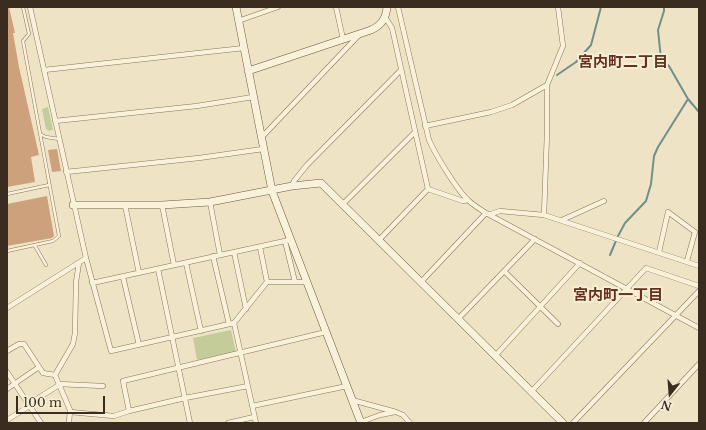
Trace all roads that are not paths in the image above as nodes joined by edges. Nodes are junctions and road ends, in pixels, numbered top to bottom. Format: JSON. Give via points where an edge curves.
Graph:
{"nodes":[{"id":1,"x":23,"y":7,"type":"edge"},
{"id":2,"x":30,"y":7,"type":"edge"},
{"id":3,"x":236,"y":7,"type":"edge"},
{"id":4,"x":278,"y":7,"type":"edge"},
{"id":5,"x":336,"y":7,"type":"edge"},
{"id":6,"x":387,"y":7,"type":"edge"},
{"id":7,"x":398,"y":7,"type":"edge"},
{"id":8,"x":558,"y":7,"type":"edge"},
{"id":9,"x":385,"y":17,"type":"junction"},
{"id":10,"x":238,"y":21,"type":"junction"},
{"id":11,"x":360,"y":34,"type":"junction"},
{"id":12,"x":343,"y":39,"type":"junction"},
{"id":13,"x":244,"y":48,"type":"junction"},
{"id":14,"x":44,"y":70,"type":"junction"},
{"id":15,"x":401,"y":70,"type":"junction"},
{"id":16,"x":248,"y":72,"type":"junction"},
{"id":17,"x":547,"y":85,"type":"junction"},
{"id":18,"x":253,"y":97,"type":"junction"},
{"id":19,"x":55,"y":121,"type":"junction"},
{"id":20,"x":425,"y":126,"type":"junction"},
{"id":21,"x":415,"y":132,"type":"junction"},
{"id":22,"x":40,"y":134,"type":"junction"},
{"id":23,"x":261,"y":138,"type":"junction"},
{"id":24,"x":59,"y":139,"type":"junction"},
{"id":25,"x":264,"y":149,"type":"junction"},
{"id":26,"x":66,"y":172,"type":"junction"},
{"id":27,"x":49,"y":185,"type":"junction"},
{"id":28,"x":292,"y":186,"type":"junction"},
{"id":29,"x":428,"y":189,"type":"junction"},
{"id":30,"x":272,"y":191,"type":"junction"},
{"id":31,"x":7,"y":194,"type":"edge"},
{"id":32,"x":468,"y":200,"type":"junction"},
{"id":33,"x":604,"y":201,"type":"dead end"},
{"id":34,"x":210,"y":202,"type":"junction"},
{"id":35,"x":343,"y":204,"type":"junction"},
{"id":36,"x":73,"y":205,"type":"junction"},
{"id":37,"x":125,"y":205,"type":"junction"},
{"id":38,"x":162,"y":205,"type":"junction"},
{"id":39,"x":488,"y":213,"type":"junction"},
{"id":40,"x":544,"y":214,"type":"junction"},
{"id":41,"x":562,"y":220,"type":"junction"},
{"id":42,"x":535,"y":239,"type":"junction"},
{"id":43,"x":288,"y":240,"type":"junction"},
{"id":44,"x":379,"y":240,"type":"junction"},
{"id":45,"x":35,"y":246,"type":"junction"},
{"id":46,"x":260,"y":246,"type":"junction"},
{"id":47,"x":7,"y":251,"type":"edge"},
{"id":48,"x":234,"y":252,"type":"junction"},
{"id":49,"x":659,"y":252,"type":"junction"},
{"id":50,"x":220,"y":255,"type":"junction"},
{"id":51,"x":213,"y":256,"type":"junction"},
{"id":52,"x":86,"y":258,"type":"junction"},
{"id":53,"x":687,"y":261,"type":"junction"},
{"id":54,"x":79,"y":262,"type":"junction"},
{"id":55,"x":186,"y":263,"type":"junction"},
{"id":56,"x":580,"y":264,"type":"junction"},
{"id":57,"x":46,"y":265,"type":"dead end"},
{"id":58,"x":174,"y":265,"type":"junction"},
{"id":59,"x":699,"y":266,"type":"edge"},
{"id":60,"x":158,"y":269,"type":"junction"},
{"id":61,"x":504,"y":271,"type":"junction"},
{"id":62,"x":139,"y":273,"type":"junction"},
{"id":63,"x":123,"y":276,"type":"junction"},
{"id":64,"x":267,"y":282,"type":"junction"},
{"id":65,"x":295,"y":282,"type":"junction"},
{"id":66,"x":307,"y":282,"type":"junction"},
{"id":67,"x":421,"y":282,"type":"junction"},
{"id":68,"x":92,"y":283,"type":"junction"},
{"id":69,"x":699,"y":286,"type":"edge"},
{"id":70,"x":627,"y":290,"type":"junction"},
{"id":71,"x":699,"y":291,"type":"edge"},
{"id":72,"x":540,"y":306,"type":"junction"},
{"id":73,"x":7,"y":308,"type":"edge"},
{"id":74,"x":246,"y":309,"type":"junction"},
{"id":75,"x":676,"y":316,"type":"junction"},
{"id":76,"x":458,"y":319,"type":"junction"},
{"id":77,"x":232,"y":324,"type":"junction"},
{"id":78,"x":558,"y":324,"type":"dead end"},
{"id":79,"x":699,"y":328,"type":"edge"},
{"id":80,"x":201,"y":331,"type":"junction"},
{"id":81,"x":326,"y":332,"type":"junction"},
{"id":82,"x":172,"y":338,"type":"junction"},
{"id":83,"x":139,"y":345,"type":"junction"},
{"id":84,"x":7,"y":351,"type":"edge"},
{"id":85,"x":240,"y":353,"type":"junction"},
{"id":86,"x":496,"y":355,"type":"junction"},
{"id":87,"x":699,"y":364,"type":"edge"},
{"id":88,"x":39,"y":367,"type":"junction"},
{"id":89,"x":178,"y":368,"type":"junction"},
{"id":90,"x":7,"y":372,"type":"edge"},
{"id":91,"x":55,"y":375,"type":"junction"},
{"id":92,"x":15,"y":383,"type":"junction"},
{"id":93,"x":59,"y":384,"type":"junction"},
{"id":94,"x":102,"y":386,"type":"dead end"},
{"id":95,"x":248,"y":386,"type":"junction"},
{"id":96,"x":347,"y":386,"type":"junction"},
{"id":97,"x":7,"y":389,"type":"edge"},
{"id":98,"x":532,"y":391,"type":"junction"},
{"id":99,"x":185,"y":398,"type":"junction"},
{"id":100,"x":352,"y":400,"type":"junction"},
{"id":101,"x":29,"y":404,"type":"junction"},
{"id":102,"x":252,"y":406,"type":"junction"},
{"id":103,"x":129,"y":411,"type":"junction"},
{"id":104,"x":70,"y":412,"type":"junction"},
{"id":105,"x":396,"y":412,"type":"junction"},
{"id":106,"x":254,"y":417,"type":"junction"},
{"id":107,"x":7,"y":420,"type":"edge"},
{"id":108,"x":41,"y":423,"type":"edge"},
{"id":109,"x":68,"y":423,"type":"edge"},
{"id":110,"x":190,"y":423,"type":"edge"},
{"id":111,"x":228,"y":423,"type":"edge"},
{"id":112,"x":256,"y":423,"type":"edge"},
{"id":113,"x":361,"y":423,"type":"edge"},
{"id":114,"x":410,"y":423,"type":"edge"},
{"id":115,"x":564,"y":423,"type":"edge"},
{"id":116,"x":573,"y":423,"type":"edge"},
{"id":117,"x":644,"y":423,"type":"edge"}],
"edges":[{"from":1,"to":22,"type":"lane","via":[[29,34],[23,41]]},
{"from":2,"to":14,"type":"street"},
{"from":3,"to":10,"type":"street"},
{"from":4,"to":10,"type":"street"},
{"from":5,"to":12,"type":"street"},
{"from":6,"to":9,"type":"street"},
{"from":7,"to":20,"type":"street"},
{"from":8,"to":17,"type":"street","via":[[563,46]]},
{"from":9,"to":11,"type":"street","via":[[377,28]]},
{"from":9,"to":15,"type":"street","via":[[392,28]]},
{"from":10,"to":13,"type":"street"},
{"from":11,"to":12,"type":"street"},
{"from":11,"to":23,"type":"street"},
{"from":12,"to":16,"type":"street"},
{"from":13,"to":14,"type":"street"},
{"from":13,"to":16,"type":"street"},
{"from":14,"to":19,"type":"street"},
{"from":15,"to":21,"type":"street"},
{"from":15,"to":28,"type":"street","via":[[307,165]]},
{"from":16,"to":18,"type":"street"},
{"from":17,"to":20,"type":"street","via":[[512,105]]},
{"from":17,"to":40,"type":"street"},
{"from":18,"to":19,"type":"street","via":[[197,106]]},
{"from":18,"to":23,"type":"street"},
{"from":19,"to":24,"type":"street"},
{"from":20,"to":32,"type":"street","via":[[432,148]]},
{"from":21,"to":29,"type":"street"},
{"from":21,"to":35,"type":"street"},
{"from":22,"to":24,"type":"lane"},
{"from":22,"to":27,"type":"lane"},
{"from":23,"to":25,"type":"street"},
{"from":24,"to":26,"type":"street"},
{"from":25,"to":26,"type":"street"},
{"from":25,"to":30,"type":"street"},
{"from":26,"to":36,"type":"street"},
{"from":27,"to":31,"type":"lane"},
{"from":27,"to":45,"type":"lane","via":[[59,236],[53,242]]},
{"from":28,"to":30,"type":"street"},
{"from":28,"to":35,"type":"street","via":[[321,183]]},
{"from":29,"to":32,"type":"street","via":[[463,201]]},
{"from":29,"to":44,"type":"street"},
{"from":30,"to":34,"type":"street"},
{"from":30,"to":43,"type":"street"},
{"from":32,"to":39,"type":"street"},
{"from":33,"to":41,"type":"street"},
{"from":34,"to":38,"type":"street"},
{"from":34,"to":50,"type":"street"},
{"from":35,"to":44,"type":"street"},
{"from":36,"to":37,"type":"street"},
{"from":36,"to":52,"type":"street"},
{"from":37,"to":38,"type":"street"},
{"from":37,"to":62,"type":"street"},
{"from":38,"to":58,"type":"street"},
{"from":39,"to":40,"type":"street","via":[[500,211]]},
{"from":39,"to":42,"type":"street"},
{"from":39,"to":67,"type":"street"},
{"from":40,"to":41,"type":"street"},
{"from":41,"to":49,"type":"street"},
{"from":42,"to":56,"type":"street"},
{"from":42,"to":61,"type":"street"},
{"from":43,"to":46,"type":"street"},
{"from":43,"to":65,"type":"street"},
{"from":43,"to":66,"type":"street"},
{"from":44,"to":67,"type":"street"},
{"from":45,"to":47,"type":"lane"},
{"from":45,"to":57,"type":"lane"},
{"from":46,"to":48,"type":"street"},
{"from":46,"to":64,"type":"street"},
{"from":48,"to":50,"type":"street"},
{"from":48,"to":74,"type":"street"},
{"from":49,"to":53,"type":"street"},
{"from":49,"to":53,"type":"street","via":[[668,212],[695,232]]},
{"from":50,"to":51,"type":"street"},
{"from":51,"to":55,"type":"street"},
{"from":51,"to":77,"type":"street"},
{"from":52,"to":54,"type":"street"},
{"from":52,"to":68,"type":"street"},
{"from":53,"to":59,"type":"street"},
{"from":54,"to":73,"type":"street"},
{"from":54,"to":91,"type":"street","via":[[73,344]]},
{"from":55,"to":58,"type":"street"},
{"from":55,"to":80,"type":"street"},
{"from":56,"to":70,"type":"street"},
{"from":56,"to":72,"type":"street"},
{"from":58,"to":60,"type":"street"},
{"from":60,"to":62,"type":"street"},
{"from":60,"to":82,"type":"street"},
{"from":61,"to":72,"type":"street"},
{"from":61,"to":76,"type":"street"},
{"from":62,"to":63,"type":"street"},
{"from":63,"to":68,"type":"street"},
{"from":63,"to":83,"type":"street"},
{"from":64,"to":65,"type":"street"},
{"from":64,"to":74,"type":"street"},
{"from":65,"to":66,"type":"street"},
{"from":66,"to":81,"type":"street"},
{"from":67,"to":76,"type":"street"},
{"from":68,"to":83,"type":"street","via":[[111,351]]},
{"from":69,"to":70,"type":"street","via":[[646,268]]},
{"from":70,"to":75,"type":"street"},
{"from":70,"to":98,"type":"street"},
{"from":71,"to":75,"type":"street"},
{"from":72,"to":78,"type":"street"},
{"from":72,"to":86,"type":"street"},
{"from":74,"to":77,"type":"street"},
{"from":75,"to":79,"type":"street"},
{"from":75,"to":116,"type":"street"},
{"from":76,"to":86,"type":"street"},
{"from":77,"to":80,"type":"street"},
{"from":77,"to":85,"type":"street"},
{"from":80,"to":82,"type":"street"},
{"from":81,"to":85,"type":"street"},
{"from":81,"to":96,"type":"street"},
{"from":82,"to":83,"type":"street"},
{"from":82,"to":89,"type":"street"},
{"from":84,"to":88,"type":"street","via":[[24,344]]},
{"from":85,"to":89,"type":"street"},
{"from":85,"to":95,"type":"street"},
{"from":86,"to":98,"type":"street"},
{"from":87,"to":117,"type":"street"},
{"from":88,"to":91,"type":"street","via":[[43,372]]},
{"from":88,"to":92,"type":"street"},
{"from":89,"to":99,"type":"street"},
{"from":89,"to":103,"type":"street","via":[[123,381]]},
{"from":90,"to":92,"type":"street"},
{"from":91,"to":93,"type":"street"},
{"from":92,"to":97,"type":"street"},
{"from":92,"to":101,"type":"street"},
{"from":93,"to":94,"type":"street"},
{"from":93,"to":101,"type":"street"},
{"from":93,"to":104,"type":"street"},
{"from":95,"to":99,"type":"street"},
{"from":95,"to":102,"type":"street"},
{"from":96,"to":100,"type":"street"},
{"from":96,"to":102,"type":"street"},
{"from":98,"to":115,"type":"street"},
{"from":99,"to":103,"type":"street"},
{"from":99,"to":110,"type":"street"},
{"from":100,"to":105,"type":"street"},
{"from":100,"to":113,"type":"street"},
{"from":101,"to":107,"type":"street"},
{"from":101,"to":108,"type":"street"},
{"from":102,"to":106,"type":"street"},
{"from":103,"to":104,"type":"street","via":[[114,416]]},
{"from":104,"to":109,"type":"street"},
{"from":105,"to":113,"type":"street"},
{"from":105,"to":114,"type":"street"},
{"from":106,"to":111,"type":"street"},
{"from":106,"to":112,"type":"street"}]}
